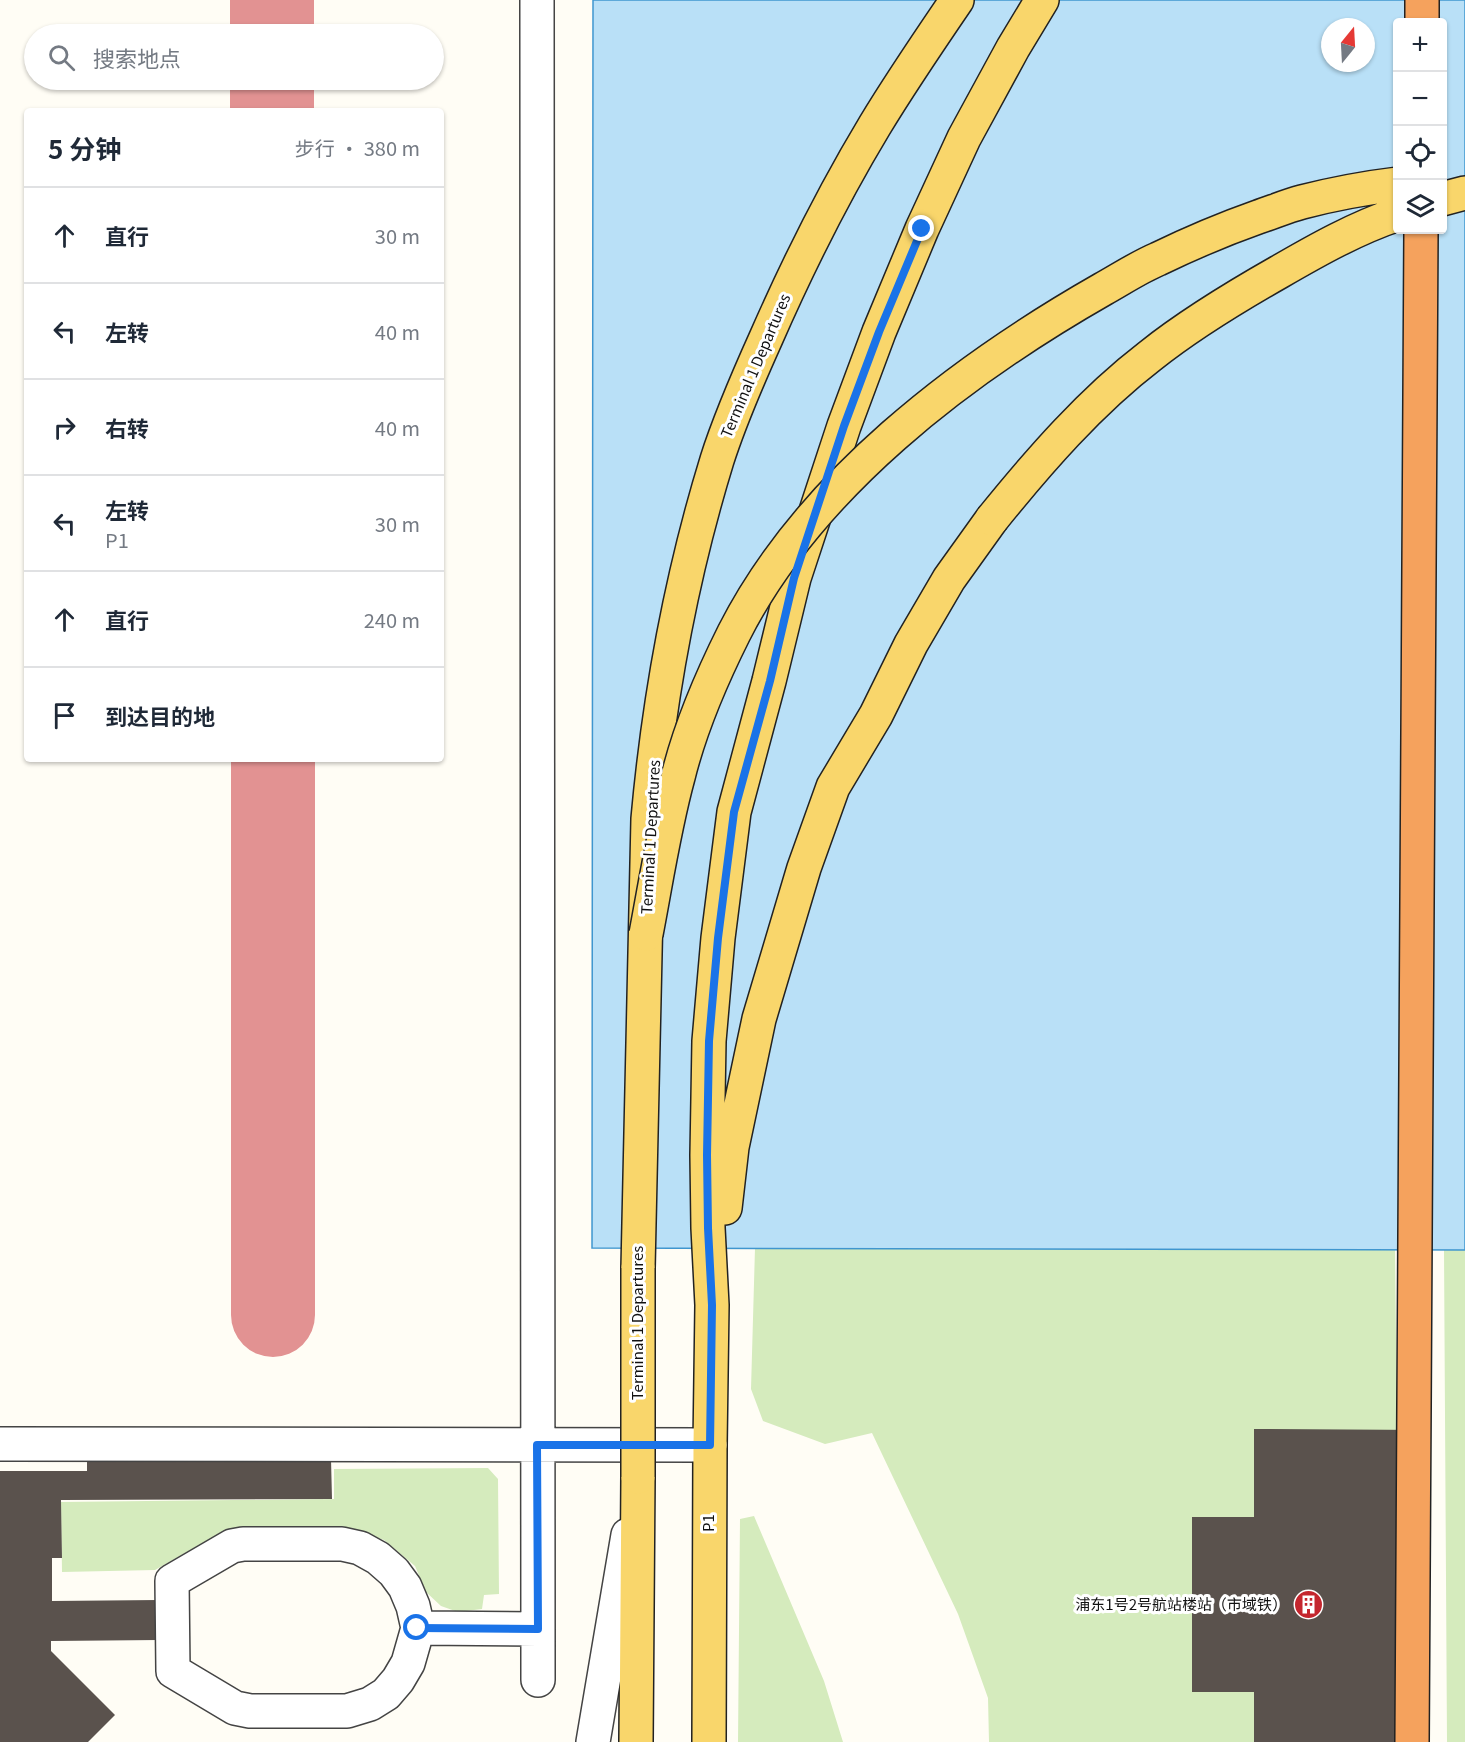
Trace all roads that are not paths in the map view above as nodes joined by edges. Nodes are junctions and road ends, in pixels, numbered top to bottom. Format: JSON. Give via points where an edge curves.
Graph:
{"nodes":[{"id":1,"x":537,"y":0,"type":"edge"},
{"id":2,"x":957,"y":0,"type":"edge"},
{"id":3,"x":1041,"y":0,"type":"edge"},
{"id":4,"x":1422,"y":0,"type":"edge"},
{"id":5,"x":1422,"y":18,"type":"edge"},
{"id":6,"x":1465,"y":177,"type":"edge"},
{"id":7,"x":1447,"y":178,"type":"edge"},
{"id":8,"x":1393,"y":185,"type":"edge"},
{"id":9,"x":1465,"y":193,"type":"edge"},
{"id":10,"x":1447,"y":198,"type":"edge"},
{"id":11,"x":1393,"y":216,"type":"edge"},
{"id":12,"x":1421,"y":234,"type":"edge"},
{"id":13,"x":646,"y":934,"type":"junction"},
{"id":14,"x":712,"y":1305,"type":"junction"},
{"id":15,"x":0,"y":1444,"type":"edge"},
{"id":16,"x":537,"y":1445,"type":"junction"},
{"id":17,"x":710,"y":1445,"type":"junction"},
{"id":18,"x":638,"y":1477,"type":"junction"},
{"id":19,"x":417,"y":1628,"type":"junction"},
{"id":20,"x":538,"y":1629,"type":"junction"},
{"id":21,"x":538,"y":1680,"type":"dead end"},
{"id":22,"x":708,"y":1680,"type":"junction"},
{"id":23,"x":592,"y":1742,"type":"edge"},
{"id":24,"x":636,"y":1742,"type":"edge"},
{"id":25,"x":688,"y":1742,"type":"edge"},
{"id":26,"x":709,"y":1742,"type":"edge"},
{"id":27,"x":1412,"y":1742,"type":"edge"}],
"edges":[{"from":1,"to":16,"type":"lane"},
{"from":2,"to":13,"type":"main road","name":"Terminal 1 Departures","bridge":true,"via":[[874,126],[817,230],[760,350],[718,459],[677,615],[662,703],[648,819]]},
{"from":3,"to":14,"type":"main road","bridge":true,"via":[[964,138],[879,332],[794,578],[734,812],[709,1041],[707,1218]]},
{"from":4,"to":5,"type":"highway"},
{"from":6,"to":7,"type":"main road"},
{"from":8,"to":13,"type":"main road","bridge":true,"via":[[1300,202],[1155,260],[1008,347],[890,439],[842,484],[800,531],[734,632],[694,725],[678,775]]},
{"from":9,"to":10,"type":"main road"},
{"from":11,"to":14,"type":"main road","bridge":true,"via":[[1317,249],[1208,314],[1149,357],[1091,408],[1039,462],[949,579],[833,787],[804,868],[759,1018],[732,1147]]},
{"from":12,"to":27,"type":"highway"},
{"from":13,"to":18,"type":"main road","name":"Terminal 1 Departures","bridge":true,"via":[[638,1268]]},
{"from":14,"to":17,"type":"main road","name":"P1"},
{"from":15,"to":16,"type":"lane"},
{"from":16,"to":17,"type":"lane"},
{"from":16,"to":20,"type":"lane"},
{"from":17,"to":22,"type":"main road","name":"P1"},
{"from":18,"to":23,"type":"lane"},
{"from":18,"to":24,"type":"main road","name":"Terminal 1 Departures"},
{"from":19,"to":19,"type":"lane","via":[[413,1606],[394,1572],[360,1548],[342,1544],[232,1546],[172,1581],[173,1671],[235,1708],[250,1711],[347,1712],[370,1704],[398,1680],[408,1663]]},
{"from":19,"to":20,"type":"lane"},
{"from":20,"to":21,"type":"lane"},
{"from":22,"to":25,"type":"main road"},
{"from":22,"to":26,"type":"main road","name":"P1"}]}
